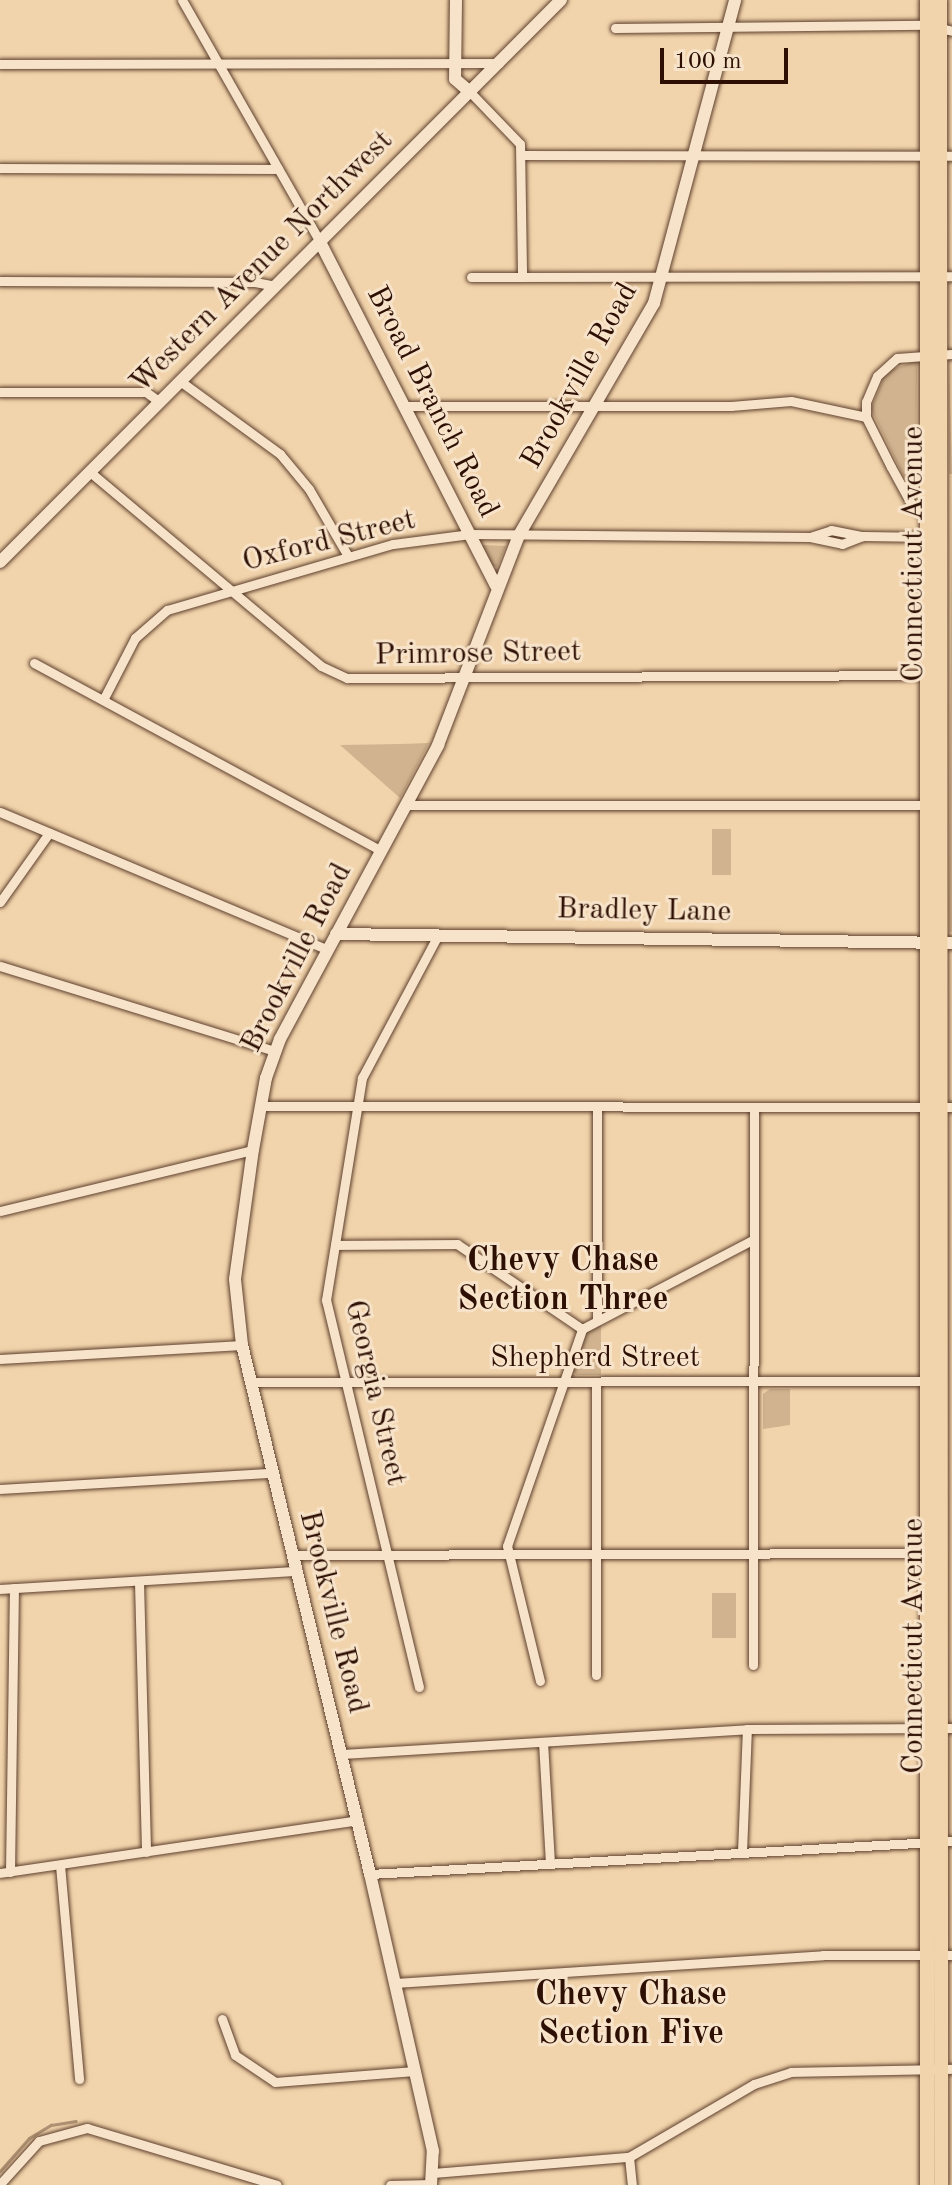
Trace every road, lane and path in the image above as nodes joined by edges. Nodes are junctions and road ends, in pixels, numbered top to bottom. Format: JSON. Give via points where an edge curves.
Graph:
{"nodes":[{"id":1,"x":182,"y":0,"type":"edge"},
{"id":2,"x":456,"y":0,"type":"edge"},
{"id":3,"x":561,"y":0,"type":"edge"},
{"id":4,"x":735,"y":0,"type":"edge"},
{"id":5,"x":927,"y":0,"type":"edge"},
{"id":6,"x":940,"y":0,"type":"edge"},
{"id":7,"x":942,"y":25,"type":"edge"},
{"id":8,"x":729,"y":27,"type":"junction"},
{"id":9,"x":615,"y":28,"type":"dead end"},
{"id":10,"x":499,"y":63,"type":"junction"},
{"id":11,"x":0,"y":64,"type":"edge"},
{"id":12,"x":218,"y":64,"type":"junction"},
{"id":13,"x":455,"y":64,"type":"junction"},
{"id":14,"x":470,"y":92,"type":"junction"},
{"id":15,"x":522,"y":155,"type":"junction"},
{"id":16,"x":695,"y":155,"type":"junction"},
{"id":17,"x":940,"y":156,"type":"edge"},
{"id":18,"x":0,"y":168,"type":"edge"},
{"id":19,"x":278,"y":169,"type":"junction"},
{"id":20,"x":320,"y":242,"type":"junction"},
{"id":21,"x":938,"y":276,"type":"edge"},
{"id":22,"x":471,"y":277,"type":"dead end"},
{"id":23,"x":522,"y":277,"type":"junction"},
{"id":24,"x":663,"y":277,"type":"junction"},
{"id":25,"x":0,"y":281,"type":"edge"},
{"id":26,"x":276,"y":286,"type":"junction"},
{"id":27,"x":938,"y":353,"type":"edge"},
{"id":28,"x":180,"y":381,"type":"junction"},
{"id":29,"x":0,"y":392,"type":"edge"},
{"id":30,"x":160,"y":402,"type":"junction"},
{"id":31,"x":408,"y":406,"type":"junction"},
{"id":32,"x":596,"y":406,"type":"junction"},
{"id":33,"x":866,"y":417,"type":"junction"},
{"id":34,"x":90,"y":472,"type":"junction"},
{"id":35,"x":927,"y":516,"type":"junction"},
{"id":36,"x":470,"y":534,"type":"junction"},
{"id":37,"x":519,"y":535,"type":"junction"},
{"id":38,"x":934,"y":537,"type":"junction"},
{"id":39,"x":348,"y":556,"type":"junction"},
{"id":40,"x":0,"y":562,"type":"edge"},
{"id":41,"x":496,"y":586,"type":"junction"},
{"id":42,"x":232,"y":590,"type":"junction"},
{"id":43,"x":34,"y":663,"type":"dead end"},
{"id":44,"x":934,"y":675,"type":"junction"},
{"id":45,"x":464,"y":677,"type":"junction"},
{"id":46,"x":103,"y":700,"type":"junction"},
{"id":47,"x":406,"y":805,"type":"junction"},
{"id":48,"x":934,"y":805,"type":"junction"},
{"id":49,"x":0,"y":812,"type":"edge"},
{"id":50,"x":49,"y":833,"type":"junction"},
{"id":51,"x":381,"y":851,"type":"junction"},
{"id":52,"x":0,"y":902,"type":"edge"},
{"id":53,"x":336,"y":934,"type":"junction"},
{"id":54,"x":438,"y":935,"type":"junction"},
{"id":55,"x":940,"y":943,"type":"edge"},
{"id":56,"x":328,"y":950,"type":"junction"},
{"id":57,"x":0,"y":966,"type":"edge"},
{"id":58,"x":275,"y":1051,"type":"junction"},
{"id":59,"x":260,"y":1106,"type":"junction"},
{"id":60,"x":597,"y":1107,"type":"junction"},
{"id":61,"x":754,"y":1107,"type":"junction"},
{"id":62,"x":940,"y":1107,"type":"edge"},
{"id":63,"x":357,"y":1108,"type":"junction"},
{"id":64,"x":253,"y":1150,"type":"junction"},
{"id":65,"x":0,"y":1211,"type":"edge"},
{"id":66,"x":754,"y":1239,"type":"junction"},
{"id":67,"x":335,"y":1245,"type":"junction"},
{"id":68,"x":597,"y":1318,"type":"junction"},
{"id":69,"x":582,"y":1329,"type":"junction"},
{"id":70,"x":242,"y":1345,"type":"junction"},
{"id":71,"x":0,"y":1359,"type":"edge"},
{"id":72,"x":934,"y":1381,"type":"junction"},
{"id":73,"x":250,"y":1382,"type":"junction"},
{"id":74,"x":346,"y":1382,"type":"junction"},
{"id":75,"x":564,"y":1382,"type":"junction"},
{"id":76,"x":596,"y":1382,"type":"junction"},
{"id":77,"x":755,"y":1382,"type":"junction"},
{"id":78,"x":272,"y":1473,"type":"junction"},
{"id":79,"x":0,"y":1489,"type":"edge"},
{"id":80,"x":934,"y":1553,"type":"junction"},
{"id":81,"x":388,"y":1554,"type":"junction"},
{"id":82,"x":293,"y":1555,"type":"junction"},
{"id":83,"x":507,"y":1555,"type":"junction"},
{"id":84,"x":596,"y":1555,"type":"junction"},
{"id":85,"x":755,"y":1555,"type":"junction"},
{"id":86,"x":297,"y":1571,"type":"junction"},
{"id":87,"x":139,"y":1582,"type":"junction"},
{"id":88,"x":14,"y":1588,"type":"junction"},
{"id":89,"x":0,"y":1589,"type":"edge"},
{"id":90,"x":753,"y":1665,"type":"dead end"},
{"id":91,"x":596,"y":1675,"type":"dead end"},
{"id":92,"x":540,"y":1681,"type":"dead end"},
{"id":93,"x":419,"y":1687,"type":"dead end"},
{"id":94,"x":940,"y":1728,"type":"edge"},
{"id":95,"x":747,"y":1729,"type":"junction"},
{"id":96,"x":543,"y":1742,"type":"junction"},
{"id":97,"x":342,"y":1754,"type":"junction"},
{"id":98,"x":358,"y":1820,"type":"junction"},
{"id":99,"x":940,"y":1841,"type":"edge"},
{"id":100,"x":146,"y":1852,"type":"junction"},
{"id":101,"x":742,"y":1852,"type":"junction"},
{"id":102,"x":550,"y":1862,"type":"junction"},
{"id":103,"x":60,"y":1865,"type":"junction"},
{"id":104,"x":5,"y":1872,"type":"edge"},
{"id":105,"x":370,"y":1874,"type":"junction"},
{"id":106,"x":940,"y":1954,"type":"edge"},
{"id":107,"x":395,"y":1983,"type":"junction"},
{"id":108,"x":222,"y":2019,"type":"dead end"},
{"id":109,"x":940,"y":2069,"type":"edge"},
{"id":110,"x":415,"y":2071,"type":"junction"},
{"id":111,"x":79,"y":2079,"type":"dead end"},
{"id":112,"x":629,"y":2157,"type":"junction"},
{"id":113,"x":432,"y":2181,"type":"edge"},
{"id":114,"x":0,"y":2184,"type":"edge"},
{"id":115,"x":277,"y":2185,"type":"edge"},
{"id":116,"x":390,"y":2185,"type":"edge"},
{"id":117,"x":632,"y":2185,"type":"edge"},
{"id":118,"x":927,"y":2185,"type":"edge"},
{"id":119,"x":941,"y":2185,"type":"edge"}],
"edges":[{"from":1,"to":12,"type":"street"},
{"from":2,"to":13,"type":"main road"},
{"from":3,"to":10,"type":"main road","name":"Western Avenue Northwest"},
{"from":4,"to":8,"type":"main road","name":"Brookville Road"},
{"from":5,"to":7,"type":"main road","name":"Connecticut Avenue"},
{"from":6,"to":7,"type":"main road","name":"Connecticut Avenue"},
{"from":7,"to":8,"type":"street"},
{"from":7,"to":17,"type":"main road","name":"Connecticut Avenue"},
{"from":8,"to":9,"type":"street"},
{"from":8,"to":16,"type":"main road","name":"Brookville Road"},
{"from":10,"to":13,"type":"street"},
{"from":10,"to":14,"type":"main road","name":"Western Avenue Northwest"},
{"from":11,"to":12,"type":"street"},
{"from":12,"to":13,"type":"street"},
{"from":12,"to":19,"type":"street"},
{"from":13,"to":14,"type":"main road","via":[[455,79]]},
{"from":14,"to":15,"type":"street","via":[[518,140]]},
{"from":14,"to":20,"type":"main road","name":"Western Avenue Northwest"},
{"from":15,"to":16,"type":"street"},
{"from":15,"to":23,"type":"street"},
{"from":16,"to":17,"type":"street"},
{"from":16,"to":24,"type":"main road","name":"Brookville Road"},
{"from":17,"to":21,"type":"main road","name":"Connecticut Avenue"},
{"from":18,"to":19,"type":"street"},
{"from":19,"to":20,"type":"street"},
{"from":20,"to":26,"type":"main road","name":"Western Avenue Northwest"},
{"from":20,"to":31,"type":"main road","name":"Broad Branch Road"},
{"from":21,"to":24,"type":"street"},
{"from":21,"to":27,"type":"main road","name":"Connecticut Avenue"},
{"from":22,"to":23,"type":"street"},
{"from":23,"to":24,"type":"street"},
{"from":24,"to":32,"type":"main road","name":"Brookville Road","via":[[645,322]]},
{"from":25,"to":26,"type":"street"},
{"from":26,"to":28,"type":"main road","name":"Western Avenue Northwest"},
{"from":27,"to":33,"type":"street","via":[[905,354],[884,367],[868,394]]},
{"from":27,"to":35,"type":"main road","name":"Connecticut Avenue"},
{"from":27,"to":38,"type":"main road","name":"Connecticut Avenue"},
{"from":28,"to":30,"type":"main road","name":"Western Avenue Northwest"},
{"from":28,"to":39,"type":"street","via":[[280,454],[309,489]]},
{"from":29,"to":30,"type":"street","via":[[146,392]]},
{"from":30,"to":34,"type":"main road","name":"Western Avenue Northwest"},
{"from":31,"to":32,"type":"street"},
{"from":31,"to":36,"type":"main road","name":"Broad Branch Road"},
{"from":32,"to":33,"type":"street","via":[[791,401]]},
{"from":32,"to":37,"type":"main road","name":"Brookville Road"},
{"from":33,"to":35,"type":"street","via":[[913,507]]},
{"from":34,"to":40,"type":"main road","name":"Western Avenue Northwest"},
{"from":34,"to":42,"type":"street","name":"Primrose Street"},
{"from":35,"to":38,"type":"main road","name":"Connecticut Avenue"},
{"from":36,"to":37,"type":"street","name":"Oxford Street"},
{"from":36,"to":39,"type":"street","name":"Oxford Street"},
{"from":36,"to":41,"type":"main road","name":"Broad Branch Road"},
{"from":37,"to":38,"type":"street","name":"Oxford Street","via":[[810,537],[842,544],[863,536]]},
{"from":37,"to":41,"type":"main road","name":"Brookville Road"},
{"from":38,"to":44,"type":"main road","name":"Connecticut Avenue"},
{"from":39,"to":42,"type":"street","name":"Oxford Street"},
{"from":41,"to":45,"type":"main road","name":"Brookville Road"},
{"from":42,"to":45,"type":"street","name":"Primrose Street","via":[[336,675]]},
{"from":42,"to":46,"type":"street","name":"Oxford Street","via":[[167,610],[149,621]]},
{"from":43,"to":46,"type":"street"},
{"from":44,"to":45,"type":"street","name":"Primrose Street"},
{"from":44,"to":48,"type":"main road","name":"Connecticut Avenue"},
{"from":45,"to":47,"type":"main road","name":"Brookville Road","via":[[438,745]]},
{"from":46,"to":51,"type":"street"},
{"from":47,"to":48,"type":"street"},
{"from":47,"to":51,"type":"main road","name":"Brookville Road"},
{"from":48,"to":55,"type":"main road","name":"Connecticut Avenue"},
{"from":49,"to":50,"type":"street"},
{"from":50,"to":52,"type":"street"},
{"from":50,"to":56,"type":"street"},
{"from":51,"to":53,"type":"main road","name":"Brookville Road"},
{"from":53,"to":54,"type":"main road","name":"Bradley Lane"},
{"from":53,"to":56,"type":"main road","name":"Brookville Road"},
{"from":54,"to":55,"type":"main road","name":"Bradley Lane"},
{"from":54,"to":63,"type":"street","name":"Georgia Street","via":[[365,1068]]},
{"from":55,"to":62,"type":"main road","name":"Connecticut Avenue"},
{"from":56,"to":58,"type":"main road","name":"Brookville Road"},
{"from":57,"to":58,"type":"street"},
{"from":58,"to":59,"type":"main road","name":"Brookville Road"},
{"from":59,"to":63,"type":"street"},
{"from":59,"to":64,"type":"main road","name":"Brookville Road"},
{"from":60,"to":61,"type":"street"},
{"from":60,"to":63,"type":"street"},
{"from":60,"to":68,"type":"street"},
{"from":61,"to":62,"type":"street"},
{"from":61,"to":66,"type":"street"},
{"from":62,"to":72,"type":"main road","name":"Connecticut Avenue"},
{"from":63,"to":67,"type":"street","name":"Georgia Street"},
{"from":64,"to":65,"type":"street"},
{"from":64,"to":70,"type":"main road","name":"Brookville Road","via":[[235,1279]]},
{"from":66,"to":68,"type":"street"},
{"from":66,"to":77,"type":"street"},
{"from":67,"to":69,"type":"street","via":[[457,1244]]},
{"from":67,"to":74,"type":"street","name":"Georgia Street","via":[[326,1300]]},
{"from":68,"to":69,"type":"street"},
{"from":69,"to":75,"type":"street"},
{"from":70,"to":71,"type":"street"},
{"from":70,"to":73,"type":"main road","name":"Brookville Road"},
{"from":72,"to":77,"type":"street","name":"Shepherd Street"},
{"from":72,"to":80,"type":"main road","name":"Connecticut Avenue"},
{"from":73,"to":74,"type":"street","name":"Shepherd Street"},
{"from":73,"to":78,"type":"main road","name":"Brookville Road"},
{"from":74,"to":75,"type":"street","name":"Shepherd Street"},
{"from":74,"to":81,"type":"street","name":"Georgia Street"},
{"from":75,"to":76,"type":"street","name":"Shepherd Street"},
{"from":75,"to":83,"type":"street"},
{"from":76,"to":77,"type":"street","name":"Shepherd Street"},
{"from":76,"to":84,"type":"street"},
{"from":77,"to":85,"type":"street"},
{"from":78,"to":79,"type":"street"},
{"from":78,"to":82,"type":"main road","name":"Brookville Road"},
{"from":80,"to":85,"type":"street"},
{"from":80,"to":94,"type":"main road","name":"Connecticut Avenue"},
{"from":81,"to":82,"type":"street"},
{"from":81,"to":83,"type":"street"},
{"from":81,"to":93,"type":"street","name":"Georgia Street"},
{"from":82,"to":86,"type":"main road","name":"Brookville Road"},
{"from":83,"to":84,"type":"street"},
{"from":83,"to":92,"type":"street"},
{"from":84,"to":85,"type":"street"},
{"from":84,"to":91,"type":"street"},
{"from":85,"to":90,"type":"street"},
{"from":86,"to":87,"type":"street"},
{"from":86,"to":97,"type":"main road","name":"Brookville Road"},
{"from":87,"to":88,"type":"street"},
{"from":87,"to":100,"type":"street"},
{"from":88,"to":89,"type":"street"},
{"from":88,"to":104,"type":"street"},
{"from":94,"to":95,"type":"street"},
{"from":94,"to":99,"type":"main road","name":"Connecticut Avenue"},
{"from":95,"to":96,"type":"street"},
{"from":95,"to":101,"type":"street"},
{"from":96,"to":97,"type":"street"},
{"from":96,"to":102,"type":"street"},
{"from":97,"to":98,"type":"main road","name":"Brookville Road"},
{"from":98,"to":100,"type":"street"},
{"from":98,"to":105,"type":"main road","name":"Brookville Road"},
{"from":99,"to":101,"type":"street"},
{"from":99,"to":106,"type":"main road","name":"Connecticut Avenue"},
{"from":100,"to":103,"type":"street"},
{"from":101,"to":102,"type":"street"},
{"from":102,"to":105,"type":"street"},
{"from":103,"to":104,"type":"street"},
{"from":103,"to":111,"type":"street"},
{"from":105,"to":107,"type":"main road","name":"Brookville Road"},
{"from":106,"to":107,"type":"street","via":[[772,1957]]},
{"from":106,"to":109,"type":"main road","name":"Connecticut Avenue"},
{"from":107,"to":110,"type":"main road","name":"Brookville Road"},
{"from":108,"to":110,"type":"street","via":[[225,2040],[235,2055],[275,2082]]},
{"from":109,"to":112,"type":"street","via":[[809,2070],[772,2077]]},
{"from":109,"to":118,"type":"main road","name":"Connecticut Avenue"},
{"from":109,"to":119,"type":"main road","name":"Connecticut Avenue"},
{"from":110,"to":113,"type":"main road","name":"Brookville Road"},
{"from":112,"to":113,"type":"street"},
{"from":112,"to":117,"type":"street"},
{"from":113,"to":116,"type":"street"},
{"from":114,"to":115,"type":"street","via":[[39,2141],[87,2128]]}]}
